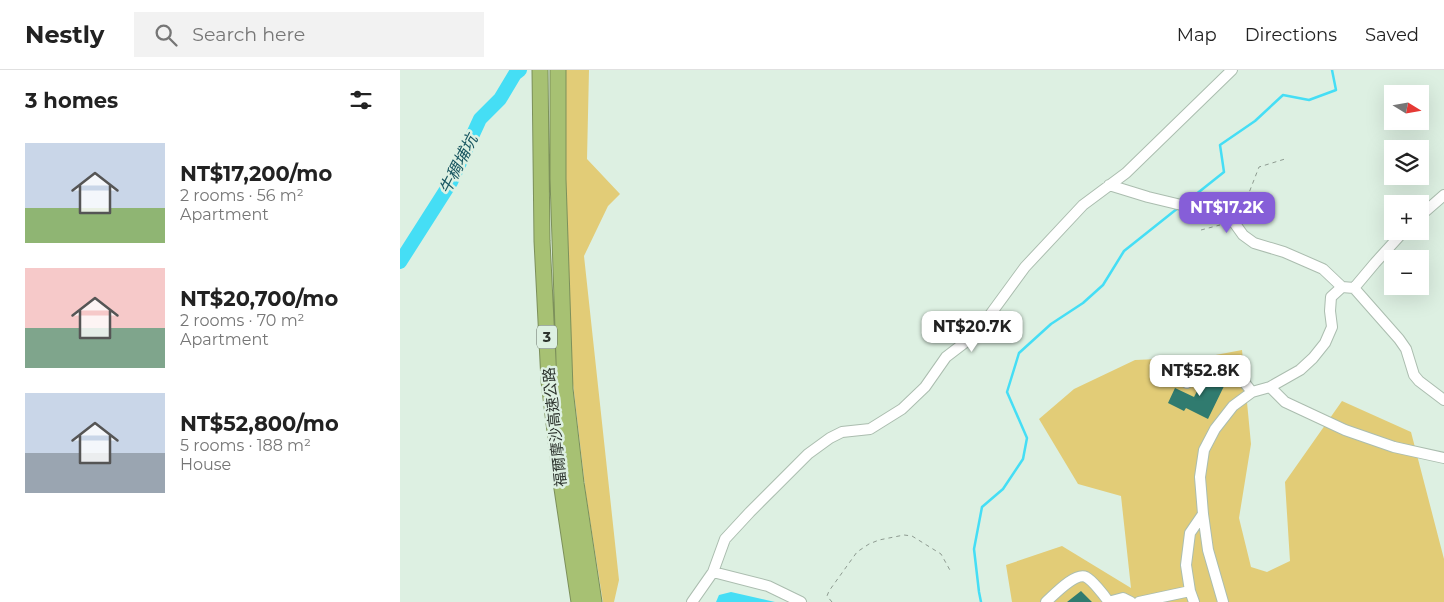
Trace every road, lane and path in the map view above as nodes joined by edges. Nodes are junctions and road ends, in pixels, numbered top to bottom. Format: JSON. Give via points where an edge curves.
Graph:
{"nodes":[{"id":1,"x":540,"y":70,"type":"edge"},
{"id":2,"x":558,"y":70,"type":"edge"},
{"id":3,"x":1232,"y":70,"type":"edge"},
{"id":4,"x":1285,"y":159,"type":"dead end"},
{"id":5,"x":1109,"y":185,"type":"junction"},
{"id":6,"x":1444,"y":195,"type":"edge"},
{"id":7,"x":1429,"y":208,"type":"edge"},
{"id":8,"x":1233,"y":221,"type":"junction"},
{"id":9,"x":1202,"y":230,"type":"dead end"},
{"id":10,"x":1396,"y":240,"type":"edge"},
{"id":11,"x":1342,"y":288,"type":"junction"},
{"id":12,"x":1354,"y":288,"type":"junction"},
{"id":13,"x":1187,"y":383,"type":"dead end"},
{"id":14,"x":1270,"y":387,"type":"junction"},
{"id":15,"x":1252,"y":392,"type":"junction"},
{"id":16,"x":1444,"y":400,"type":"edge"},
{"id":17,"x":1444,"y":458,"type":"edge"},
{"id":18,"x":1203,"y":514,"type":"junction"},
{"id":19,"x":713,"y":572,"type":"junction"},
{"id":20,"x":951,"y":572,"type":"dead end"},
{"id":21,"x":1190,"y":591,"type":"junction"},
{"id":22,"x":1108,"y":601,"type":"edge"},
{"id":23,"x":579,"y":602,"type":"edge"},
{"id":24,"x":594,"y":602,"type":"edge"},
{"id":25,"x":692,"y":602,"type":"edge"},
{"id":26,"x":801,"y":602,"type":"edge"},
{"id":27,"x":832,"y":602,"type":"edge"},
{"id":28,"x":1046,"y":602,"type":"edge"},
{"id":29,"x":1131,"y":602,"type":"edge"},
{"id":30,"x":1139,"y":602,"type":"edge"},
{"id":31,"x":1194,"y":602,"type":"edge"},
{"id":32,"x":1223,"y":602,"type":"edge"}],
"edges":[{"from":1,"to":23,"type":"highway","name":"福爾摩沙高速公路","number":"3","via":[[542,241],[549,381]]},
{"from":2,"to":24,"type":"highway","name":"福爾摩沙高速公路","number":"3","via":[[565,389]]},
{"from":3,"to":5,"type":"street","via":[[1126,173]]},
{"from":4,"to":8,"type":"path","via":[[1259,167],[1247,198]]},
{"from":5,"to":8,"type":"street","via":[[1223,215]]},
{"from":5,"to":19,"type":"street","via":[[1083,205],[1025,267],[976,334],[946,357],[925,387],[908,403],[870,429],[842,432],[808,454],[725,539]]},
{"from":6,"to":7,"type":"street"},
{"from":8,"to":9,"type":"path"},
{"from":8,"to":11,"type":"street","via":[[1254,244],[1284,252],[1323,269]]},
{"from":10,"to":12,"type":"street"},
{"from":11,"to":12,"type":"street"},
{"from":11,"to":14,"type":"street","via":[[1332,297],[1332,327],[1325,343],[1300,370]]},
{"from":12,"to":16,"type":"street","via":[[1406,349],[1414,375]]},
{"from":13,"to":15,"type":"street","via":[[1198,362],[1220,362],[1240,377]]},
{"from":14,"to":15,"type":"street"},
{"from":14,"to":17,"type":"street","via":[[1285,402],[1345,430],[1394,447]]},
{"from":15,"to":18,"type":"street","via":[[1233,406],[1204,450],[1200,477]]},
{"from":18,"to":21,"type":"street","via":[[1190,534],[1186,565]]},
{"from":18,"to":32,"type":"street","via":[[1208,550]]},
{"from":19,"to":25,"type":"street"},
{"from":19,"to":26,"type":"street","via":[[768,586]]},
{"from":20,"to":27,"type":"path","via":[[941,554],[912,536],[879,540],[857,552],[829,591],[827,596]]},
{"from":21,"to":30,"type":"street"},
{"from":21,"to":31,"type":"street"},
{"from":22,"to":28,"type":"street","via":[[1087,577],[1080,576],[1070,580]]},
{"from":22,"to":29,"type":"street","via":[[1123,598]]}]}
